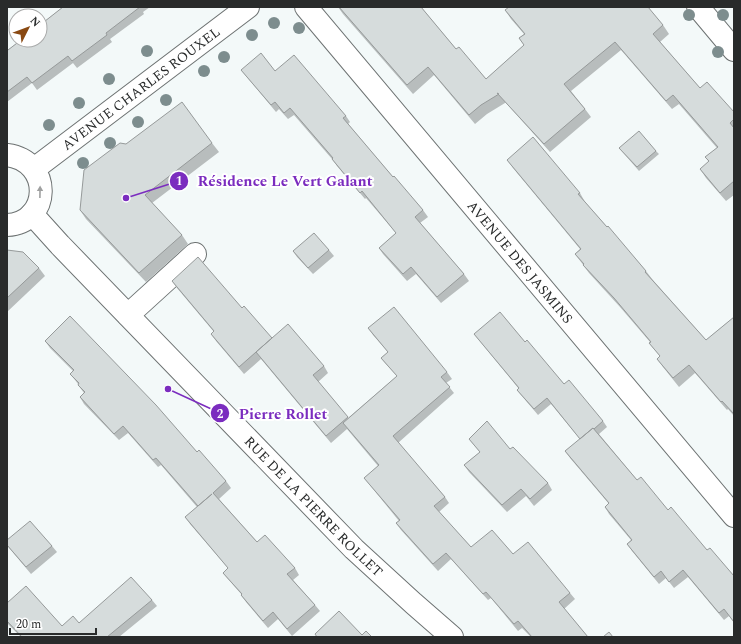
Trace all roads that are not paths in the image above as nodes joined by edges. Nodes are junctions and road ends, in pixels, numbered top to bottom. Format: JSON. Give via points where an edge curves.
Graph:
{"nodes":[{"id":1,"x":248,"y":7,"type":"edge"},
{"id":2,"x":306,"y":7,"type":"edge"},
{"id":3,"x":698,"y":7,"type":"edge"},
{"id":4,"x":734,"y":50,"type":"edge"},
{"id":5,"x":7,"y":155,"type":"edge"},
{"id":6,"x":34,"y":169,"type":"junction"},
{"id":7,"x":32,"y":214,"type":"junction"},
{"id":8,"x":7,"y":225,"type":"edge"},
{"id":9,"x":195,"y":254,"type":"dead end"},
{"id":10,"x":128,"y":315,"type":"junction"},
{"id":11,"x":734,"y":516,"type":"edge"},
{"id":12,"x":452,"y":637,"type":"edge"}],
"edges":[{"from":1,"to":6,"type":"street","name":"AVENUE CHARLES ROUXEL"},
{"from":2,"to":11,"type":"street","name":"AVENUE DES JASMINS"},
{"from":3,"to":4,"type":"street"},
{"from":5,"to":6,"type":"street","via":[[26,161]]},
{"from":7,"to":6,"type":"street","one_way":true,"via":[[37,206],[41,187]]},
{"from":7,"to":8,"type":"street","via":[[23,221]]},
{"from":7,"to":10,"type":"street","name":"RUE DE LA PIERRE ROLLET"},
{"from":9,"to":10,"type":"street"},
{"from":10,"to":12,"type":"street","name":"RUE DE LA PIERRE ROLLET","via":[[354,549]]}]}
